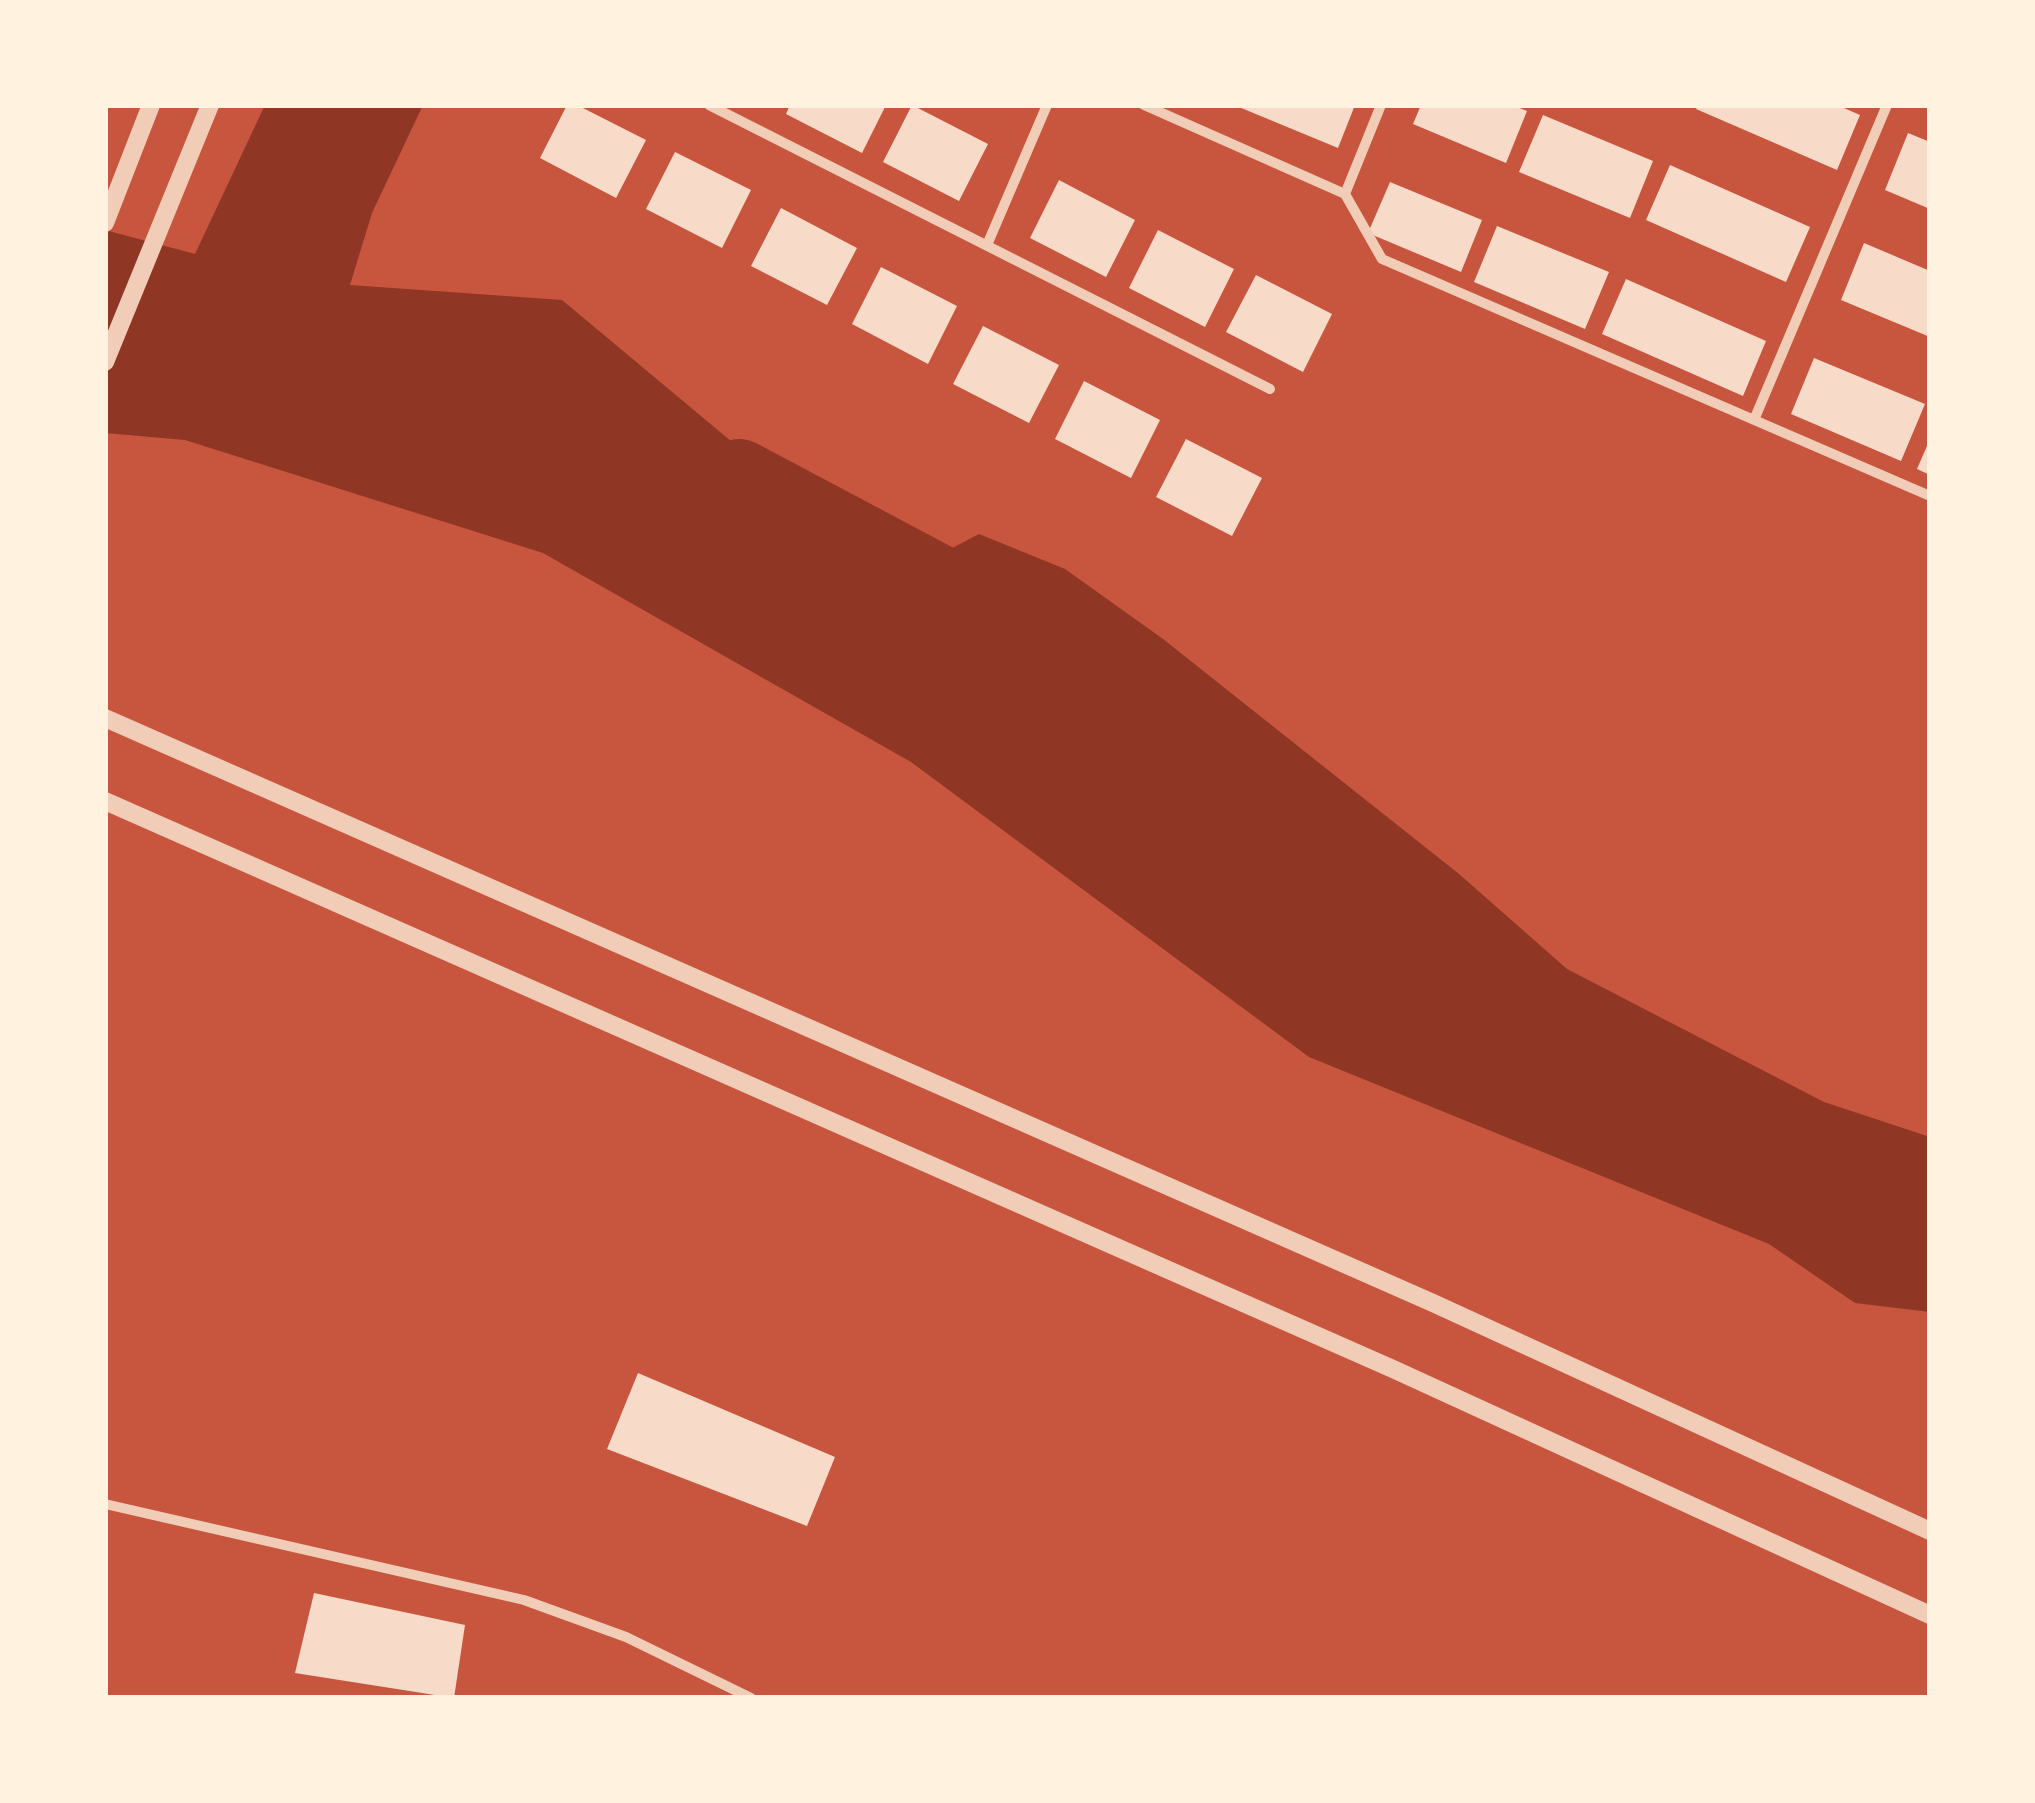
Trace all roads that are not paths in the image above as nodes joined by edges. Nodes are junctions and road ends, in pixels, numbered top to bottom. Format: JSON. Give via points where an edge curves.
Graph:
{"nodes":[{"id":1,"x":151,"y":105,"type":"edge"},
{"id":2,"x":210,"y":105,"type":"edge"},
{"id":3,"x":709,"y":105,"type":"edge"},
{"id":4,"x":1047,"y":105,"type":"edge"},
{"id":5,"x":1144,"y":105,"type":"edge"},
{"id":6,"x":1381,"y":105,"type":"edge"},
{"id":7,"x":1887,"y":105,"type":"edge"},
{"id":8,"x":1346,"y":194,"type":"junction"},
{"id":9,"x":105,"y":223,"type":"edge"},
{"id":10,"x":986,"y":246,"type":"junction"},
{"id":11,"x":105,"y":362,"type":"edge"},
{"id":12,"x":1270,"y":388,"type":"dead end"},
{"id":13,"x":1754,"y":420,"type":"junction"},
{"id":14,"x":1930,"y":496,"type":"edge"},
{"id":15,"x":105,"y":718,"type":"edge"},
{"id":16,"x":105,"y":801,"type":"edge"},
{"id":17,"x":105,"y":1504,"type":"edge"},
{"id":18,"x":1930,"y":1532,"type":"edge"},
{"id":19,"x":1930,"y":1615,"type":"edge"},
{"id":20,"x":751,"y":1698,"type":"edge"}],
"edges":[{"from":1,"to":9,"type":"street"},
{"from":2,"to":11,"type":"street"},
{"from":3,"to":10,"type":"street"},
{"from":4,"to":10,"type":"street"},
{"from":5,"to":8,"type":"street"},
{"from":6,"to":8,"type":"street"},
{"from":7,"to":13,"type":"street"},
{"from":8,"to":13,"type":"street","via":[[1382,260]]},
{"from":10,"to":12,"type":"street"},
{"from":13,"to":14,"type":"street"},
{"from":15,"to":18,"type":"street","via":[[1432,1302]]},
{"from":16,"to":19,"type":"street","via":[[1393,1370]]},
{"from":17,"to":20,"type":"street","via":[[524,1600],[626,1636]]}]}
